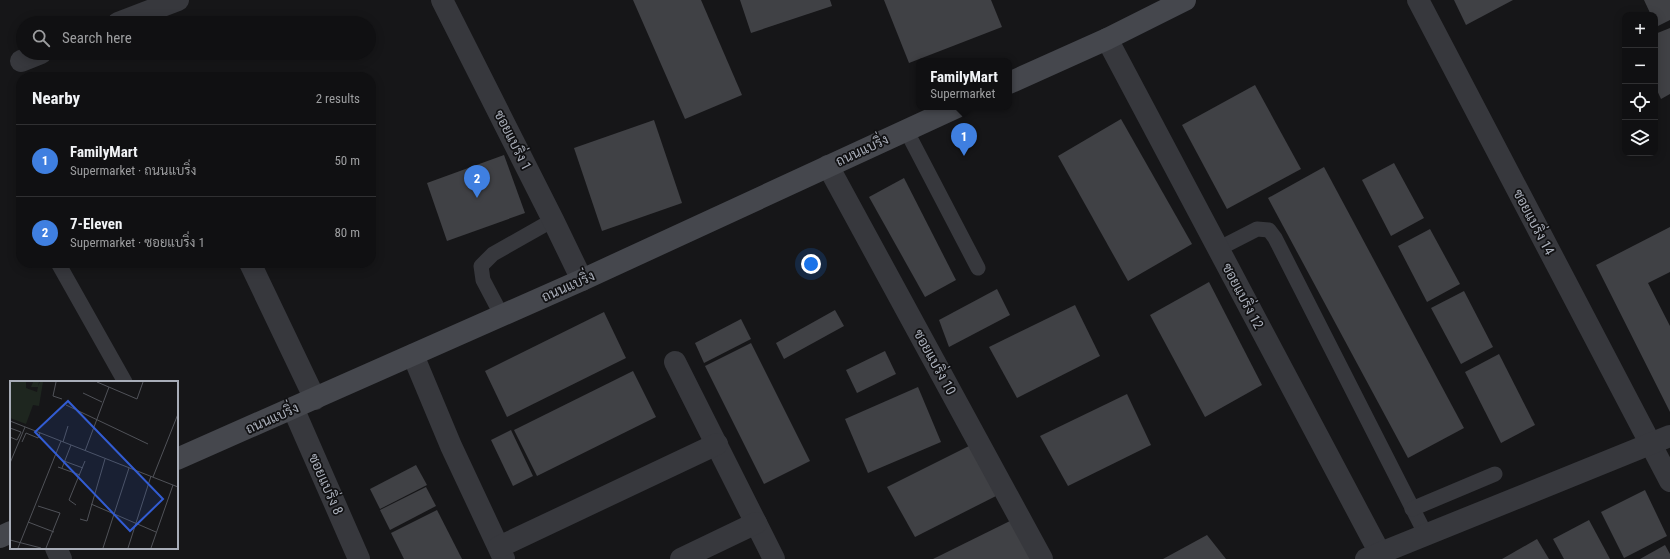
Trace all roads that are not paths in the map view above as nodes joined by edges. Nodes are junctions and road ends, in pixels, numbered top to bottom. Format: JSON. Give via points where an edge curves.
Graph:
{"nodes":[{"id":1,"x":178,"y":0,"type":"edge"},
{"id":2,"x":442,"y":0,"type":"edge"},
{"id":3,"x":1185,"y":0,"type":"edge"},
{"id":4,"x":1418,"y":0,"type":"edge"},
{"id":5,"x":136,"y":16,"type":"edge"},
{"id":6,"x":1107,"y":39,"type":"junction"},
{"id":7,"x":1012,"y":82,"type":"edge"},
{"id":8,"x":949,"y":110,"type":"edge"},
{"id":9,"x":906,"y":130,"type":"junction"},
{"id":10,"x":828,"y":166,"type":"junction"},
{"id":11,"x":554,"y":220,"type":"junction"},
{"id":12,"x":1218,"y":249,"type":"junction"},
{"id":13,"x":61,"y":268,"type":"edge"},
{"id":14,"x":252,"y":268,"type":"edge"},
{"id":15,"x":978,"y":268,"type":"dead end"},
{"id":16,"x":582,"y":280,"type":"junction"},
{"id":17,"x":502,"y":316,"type":"junction"},
{"id":18,"x":413,"y":355,"type":"junction"},
{"id":19,"x":675,"y":362,"type":"dead end"},
{"id":20,"x":124,"y":381,"type":"edge"},
{"id":21,"x":315,"y":399,"type":"junction"},
{"id":22,"x":293,"y":408,"type":"junction"},
{"id":23,"x":1670,"y":436,"type":"edge"},
{"id":24,"x":717,"y":444,"type":"junction"},
{"id":25,"x":1650,"y":445,"type":"junction"},
{"id":26,"x":178,"y":459,"type":"edge"},
{"id":27,"x":1495,"y":474,"type":"dead end"},
{"id":28,"x":1670,"y":481,"type":"edge"},
{"id":29,"x":1412,"y":509,"type":"junction"},
{"id":30,"x":756,"y":523,"type":"junction"},
{"id":31,"x":10,"y":532,"type":"edge"},
{"id":32,"x":1426,"y":535,"type":"junction"},
{"id":33,"x":0,"y":537,"type":"edge"},
{"id":34,"x":56,"y":549,"type":"edge"},
{"id":35,"x":502,"y":553,"type":"edge"},
{"id":36,"x":1376,"y":557,"type":"edge"},
{"id":37,"x":61,"y":559,"type":"edge"},
{"id":38,"x":359,"y":559,"type":"edge"},
{"id":39,"x":681,"y":559,"type":"edge"},
{"id":40,"x":774,"y":559,"type":"edge"},
{"id":41,"x":1042,"y":559,"type":"edge"}],
"edges":[{"from":1,"to":5,"type":"street"},
{"from":2,"to":11,"type":"street","name":"ซอยแบริ่ง 1"},
{"from":3,"to":6,"type":"main road"},
{"from":4,"to":25,"type":"street","name":"ซอยแบริ่ง 14"},
{"from":6,"to":7,"type":"main road"},
{"from":6,"to":12,"type":"street","name":"ซอยแบริ่ง 12"},
{"from":8,"to":9,"type":"main road","name":"ถนนแบริ่ง"},
{"from":9,"to":10,"type":"main road","name":"ถนนแบริ่ง"},
{"from":9,"to":15,"type":"lane"},
{"from":10,"to":16,"type":"main road","name":"ถนนแบริ่ง"},
{"from":10,"to":41,"type":"street","name":"ซอยแบริ่ง 10"},
{"from":11,"to":16,"type":"street","name":"ซอยแบริ่ง 1"},
{"from":11,"to":17,"type":"lane","via":[[493,254],[481,266],[483,280]]},
{"from":12,"to":29,"type":"lane","via":[[1257,230],[1268,230],[1275,238]]},
{"from":12,"to":36,"type":"street","name":"ซอยแบริ่ง 12"},
{"from":13,"to":20,"type":"lane"},
{"from":14,"to":21,"type":"street"},
{"from":16,"to":17,"type":"main road","name":"ถนนแบริ่ง"},
{"from":17,"to":18,"type":"main road","name":"ถนนแบริ่ง"},
{"from":18,"to":21,"type":"main road","name":"ถนนแบริ่ง"},
{"from":18,"to":35,"type":"street","via":[[451,446]]},
{"from":19,"to":24,"type":"street"},
{"from":21,"to":22,"type":"main road","name":"ถนนแบริ่ง"},
{"from":22,"to":26,"type":"main road","name":"ถนนแบริ่ง"},
{"from":22,"to":38,"type":"street","name":"ซอยแบริ่ง 8"},
{"from":23,"to":25,"type":"street"},
{"from":24,"to":30,"type":"street"},
{"from":24,"to":35,"type":"street"},
{"from":25,"to":28,"type":"street","name":"ซอยแบริ่ง 14"},
{"from":25,"to":32,"type":"street"},
{"from":27,"to":29,"type":"lane"},
{"from":29,"to":32,"type":"lane"},
{"from":30,"to":39,"type":"street"},
{"from":30,"to":40,"type":"street"},
{"from":31,"to":33,"type":"main road"},
{"from":32,"to":36,"type":"street"},
{"from":34,"to":37,"type":"street"}]}
